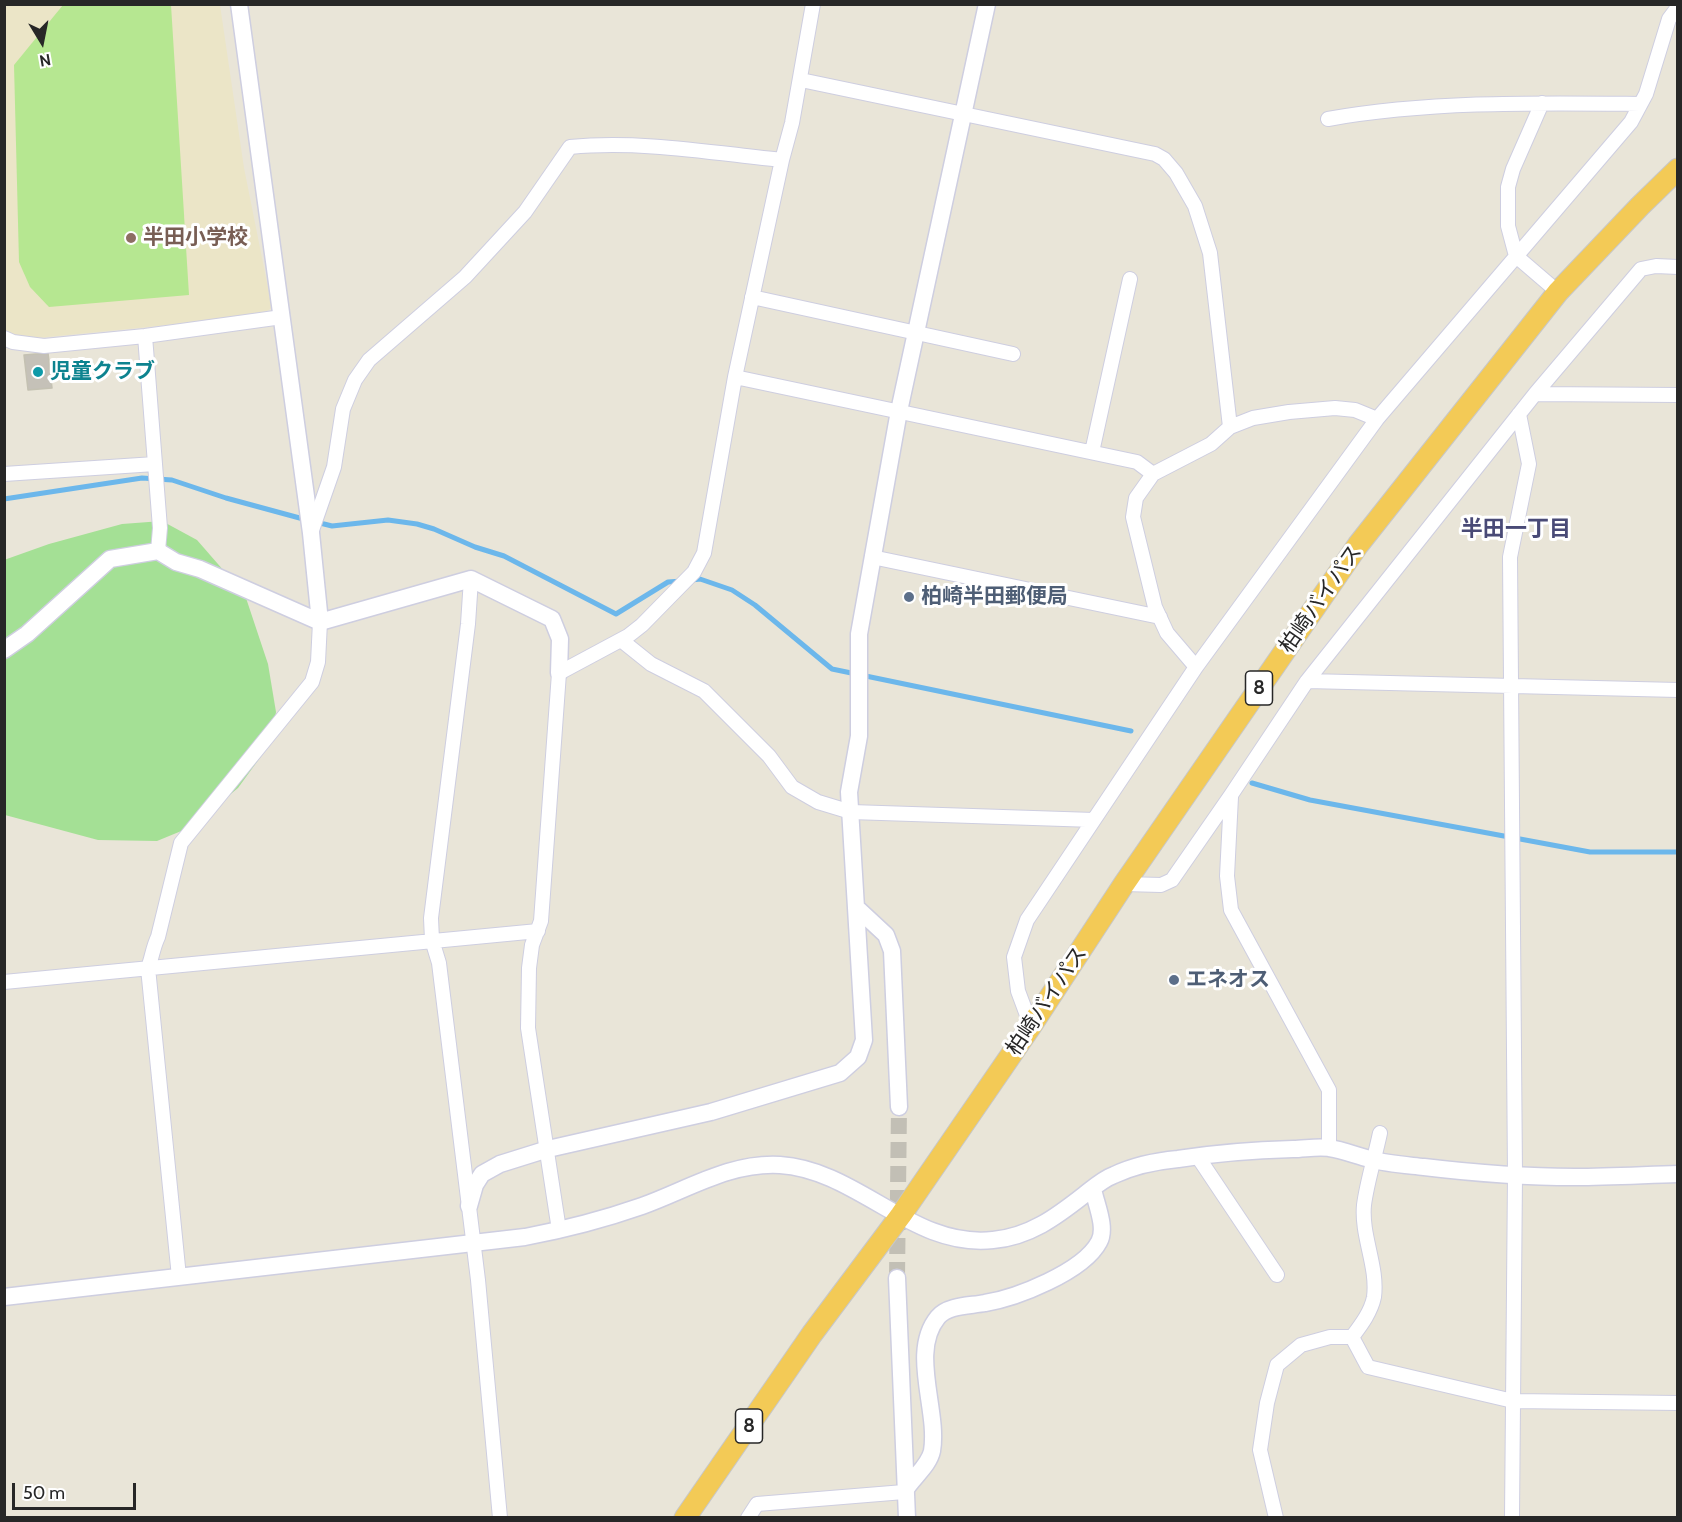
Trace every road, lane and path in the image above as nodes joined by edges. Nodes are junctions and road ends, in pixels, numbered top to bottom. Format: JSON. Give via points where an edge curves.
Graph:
{"nodes":[{"id":1,"x":239,"y":4,"type":"edge"},
{"id":2,"x":813,"y":4,"type":"edge"},
{"id":3,"x":987,"y":4,"type":"edge"},
{"id":4,"x":1677,"y":6,"type":"edge"},
{"id":5,"x":801,"y":80,"type":"junction"},
{"id":6,"x":1542,"y":103,"type":"junction"},
{"id":7,"x":1640,"y":104,"type":"junction"},
{"id":8,"x":964,"y":113,"type":"junction"},
{"id":9,"x":1328,"y":119,"type":"dead end"},
{"id":10,"x":782,"y":160,"type":"junction"},
{"id":11,"x":1677,"y":169,"type":"edge"},
{"id":12,"x":1516,"y":256,"type":"junction"},
{"id":13,"x":1677,"y":267,"type":"edge"},
{"id":14,"x":1130,"y":279,"type":"dead end"},
{"id":15,"x":1558,"y":292,"type":"junction"},
{"id":16,"x":752,"y":297,"type":"junction"},
{"id":17,"x":282,"y":317,"type":"junction"},
{"id":18,"x":917,"y":332,"type":"junction"},
{"id":19,"x":145,"y":336,"type":"junction"},
{"id":20,"x":4,"y":338,"type":"edge"},
{"id":21,"x":1012,"y":354,"type":"dead end"},
{"id":22,"x":735,"y":377,"type":"junction"},
{"id":23,"x":1535,"y":394,"type":"junction"},
{"id":24,"x":1677,"y":395,"type":"edge"},
{"id":25,"x":899,"y":411,"type":"junction"},
{"id":26,"x":1519,"y":414,"type":"junction"},
{"id":27,"x":1377,"y":419,"type":"junction"},
{"id":28,"x":1230,"y":427,"type":"junction"},
{"id":29,"x":1092,"y":452,"type":"junction"},
{"id":30,"x":155,"y":464,"type":"junction"},
{"id":31,"x":4,"y":474,"type":"edge"},
{"id":32,"x":1153,"y":474,"type":"junction"},
{"id":33,"x":311,"y":533,"type":"junction"},
{"id":34,"x":158,"y":551,"type":"junction"},
{"id":35,"x":872,"y":557,"type":"junction"},
{"id":36,"x":471,"y":579,"type":"junction"},
{"id":37,"x":1160,"y":617,"type":"junction"},
{"id":38,"x":320,"y":622,"type":"junction"},
{"id":39,"x":621,"y":640,"type":"junction"},
{"id":40,"x":4,"y":650,"type":"edge"},
{"id":41,"x":1196,"y":667,"type":"junction"},
{"id":42,"x":559,"y":673,"type":"junction"},
{"id":43,"x":1307,"y":681,"type":"junction"},
{"id":44,"x":1511,"y":686,"type":"junction"},
{"id":45,"x":1677,"y":690,"type":"edge"},
{"id":46,"x":1232,"y":795,"type":"junction"},
{"id":47,"x":851,"y":812,"type":"junction"},
{"id":48,"x":1094,"y":820,"type":"junction"},
{"id":49,"x":1124,"y":884,"type":"junction"},
{"id":50,"x":858,"y":909,"type":"junction"},
{"id":51,"x":538,"y":931,"type":"junction"},
{"id":52,"x":432,"y":940,"type":"junction"},
{"id":53,"x":148,"y":968,"type":"junction"},
{"id":54,"x":4,"y":982,"type":"edge"},
{"id":55,"x":1031,"y":1026,"type":"junction"},
{"id":56,"x":899,"y":1107,"type":"tunnel mouth"},
{"id":57,"x":1380,"y":1134,"type":"dead end"},
{"id":58,"x":1329,"y":1148,"type":"junction"},
{"id":59,"x":548,"y":1149,"type":"junction"},
{"id":60,"x":1198,"y":1156,"type":"junction"},
{"id":61,"x":1374,"y":1160,"type":"junction"},
{"id":62,"x":1677,"y":1174,"type":"edge"},
{"id":63,"x":1515,"y":1175,"type":"junction"},
{"id":64,"x":1093,"y":1189,"type":"junction"},
{"id":65,"x":469,"y":1206,"type":"junction"},
{"id":66,"x":901,"y":1215,"type":"junction"},
{"id":67,"x":559,"y":1230,"type":"junction"},
{"id":68,"x":473,"y":1243,"type":"junction"},
{"id":69,"x":1277,"y":1275,"type":"dead end"},
{"id":70,"x":179,"y":1277,"type":"junction"},
{"id":71,"x":897,"y":1278,"type":"tunnel mouth"},
{"id":72,"x":4,"y":1297,"type":"edge"},
{"id":73,"x":817,"y":1335,"type":"junction"},
{"id":74,"x":1352,"y":1336,"type":"junction"},
{"id":75,"x":1513,"y":1401,"type":"junction"},
{"id":76,"x":1677,"y":1403,"type":"edge"},
{"id":77,"x":904,"y":1492,"type":"junction"},
{"id":78,"x":500,"y":1518,"type":"edge"},
{"id":79,"x":685,"y":1518,"type":"edge"},
{"id":80,"x":699,"y":1518,"type":"edge"},
{"id":81,"x":748,"y":1518,"type":"edge"},
{"id":82,"x":907,"y":1518,"type":"edge"},
{"id":83,"x":1276,"y":1518,"type":"edge"},
{"id":84,"x":1512,"y":1518,"type":"edge"}],
"edges":[{"from":1,"to":17,"type":"street"},
{"from":2,"to":5,"type":"street"},
{"from":3,"to":8,"type":"street"},
{"from":4,"to":7,"type":"street","via":[[1668,19]]},
{"from":5,"to":8,"type":"street"},
{"from":5,"to":10,"type":"street"},
{"from":6,"to":7,"type":"street"},
{"from":6,"to":9,"type":"street","via":[[1423,108]]},
{"from":6,"to":12,"type":"street","via":[[1508,187],[1508,226]]},
{"from":7,"to":12,"type":"street","via":[[1631,122]]},
{"from":8,"to":18,"type":"street"},
{"from":8,"to":28,"type":"street","via":[[1155,154],[1176,173],[1195,206],[1210,253]]},
{"from":10,"to":16,"type":"street"},
{"from":10,"to":33,"type":"street","via":[[658,148],[570,147],[525,212],[465,277],[369,360],[355,380],[343,409],[334,467]]},
{"from":11,"to":15,"type":"highway","name":"柏崎バイパス","number":"8"},
{"from":12,"to":15,"type":"street"},
{"from":12,"to":27,"type":"street"},
{"from":13,"to":23,"type":"street","via":[[1641,269]]},
{"from":14,"to":29,"type":"street"},
{"from":15,"to":49,"type":"highway","name":"柏崎バイパス","number":"8","via":[[1358,544]]},
{"from":16,"to":18,"type":"street"},
{"from":16,"to":22,"type":"street"},
{"from":17,"to":19,"type":"street"},
{"from":17,"to":33,"type":"street"},
{"from":18,"to":21,"type":"street"},
{"from":18,"to":25,"type":"street"},
{"from":19,"to":20,"type":"street","via":[[44,346]]},
{"from":19,"to":30,"type":"street"},
{"from":22,"to":25,"type":"street"},
{"from":22,"to":39,"type":"street","via":[[704,553],[694,572],[642,625]]},
{"from":23,"to":24,"type":"street"},
{"from":23,"to":26,"type":"street"},
{"from":25,"to":29,"type":"street"},
{"from":25,"to":35,"type":"street"},
{"from":26,"to":43,"type":"street"},
{"from":26,"to":44,"type":"street","via":[[1529,464],[1510,557]]},
{"from":27,"to":28,"type":"street","via":[[1355,410],[1335,408],[1253,418]]},
{"from":27,"to":41,"type":"street"},
{"from":28,"to":32,"type":"street","via":[[1211,444]]},
{"from":29,"to":32,"type":"street","via":[[1137,462]]},
{"from":30,"to":31,"type":"street"},
{"from":30,"to":34,"type":"street"},
{"from":32,"to":37,"type":"street","via":[[1136,498],[1133,516]]},
{"from":33,"to":38,"type":"street"},
{"from":34,"to":38,"type":"street"},
{"from":34,"to":40,"type":"street","via":[[110,559]]},
{"from":35,"to":37,"type":"street"},
{"from":35,"to":47,"type":"street","via":[[859,634],[859,736],[849,792]]},
{"from":36,"to":38,"type":"street"},
{"from":36,"to":42,"type":"street","via":[[552,619],[560,639]]},
{"from":36,"to":52,"type":"street","via":[[431,918]]},
{"from":37,"to":41,"type":"street","via":[[1167,633]]},
{"from":38,"to":53,"type":"street","via":[[318,662],[312,682],[181,843]]},
{"from":39,"to":42,"type":"street"},
{"from":39,"to":47,"type":"street","via":[[651,664],[704,691],[769,756],[792,787],[818,802]]},
{"from":41,"to":48,"type":"street"},
{"from":42,"to":51,"type":"street"},
{"from":43,"to":44,"type":"street"},
{"from":43,"to":46,"type":"street"},
{"from":44,"to":45,"type":"street"},
{"from":44,"to":63,"type":"street"},
{"from":46,"to":49,"type":"street","via":[[1172,880],[1161,885]]},
{"from":46,"to":58,"type":"street","via":[[1227,876],[1231,910],[1329,1090]]},
{"from":47,"to":48,"type":"street"},
{"from":47,"to":50,"type":"street"},
{"from":48,"to":55,"type":"street","via":[[1027,920],[1014,957],[1018,991]]},
{"from":49,"to":55,"type":"highway","name":"柏崎バイパス","number":"8"},
{"from":50,"to":56,"type":"street","via":[[886,935],[892,951]]},
{"from":50,"to":59,"type":"street","via":[[864,1040],[858,1057],[840,1072],[711,1112]]},
{"from":51,"to":52,"type":"street"},
{"from":51,"to":59,"type":"street","via":[[529,968],[528,1028]]},
{"from":52,"to":53,"type":"street"},
{"from":52,"to":65,"type":"street","via":[[439,963]]},
{"from":53,"to":54,"type":"street"},
{"from":53,"to":70,"type":"street"},
{"from":55,"to":66,"type":"highway","name":"柏崎バイパス","number":"8"},
{"from":57,"to":61,"type":"street"},
{"from":58,"to":60,"type":"street"},
{"from":58,"to":61,"type":"street"},
{"from":59,"to":65,"type":"street","via":[[482,1174]]},
{"from":59,"to":67,"type":"street"},
{"from":60,"to":64,"type":"street","via":[[1137,1167],[1112,1175]]},
{"from":60,"to":69,"type":"street"},
{"from":61,"to":63,"type":"street"},
{"from":61,"to":74,"type":"street","via":[[1364,1206],[1374,1297],[1365,1320]]},
{"from":62,"to":63,"type":"street","via":[[1575,1178]]},
{"from":63,"to":75,"type":"street"},
{"from":64,"to":66,"type":"street","via":[[1037,1228],[994,1240],[944,1236]]},
{"from":64,"to":77,"type":"street","via":[[1101,1223],[1100,1241],[1086,1257],[1028,1292],[960,1306],[939,1315],[928,1334],[925,1359],[932,1451]]},
{"from":65,"to":68,"type":"street"},
{"from":66,"to":67,"type":"street","via":[[833,1179],[802,1168],[755,1166],[717,1174],[644,1205]]},
{"from":66,"to":73,"type":"highway","name":"柏崎バイパス","number":"8"},
{"from":67,"to":68,"type":"street"},
{"from":68,"to":70,"type":"street"},
{"from":68,"to":78,"type":"street"},
{"from":70,"to":72,"type":"street"},
{"from":71,"to":77,"type":"street"},
{"from":73,"to":79,"type":"highway","name":"柏崎バイパス","number":"8"},
{"from":73,"to":80,"type":"highway","name":"柏崎バイパス","number":"8"},
{"from":74,"to":75,"type":"street","via":[[1368,1367]]},
{"from":74,"to":83,"type":"street","via":[[1301,1345],[1277,1365],[1260,1450]]},
{"from":75,"to":76,"type":"street"},
{"from":75,"to":84,"type":"street"},
{"from":77,"to":81,"type":"street","via":[[757,1504]]},
{"from":77,"to":82,"type":"street"}]}
